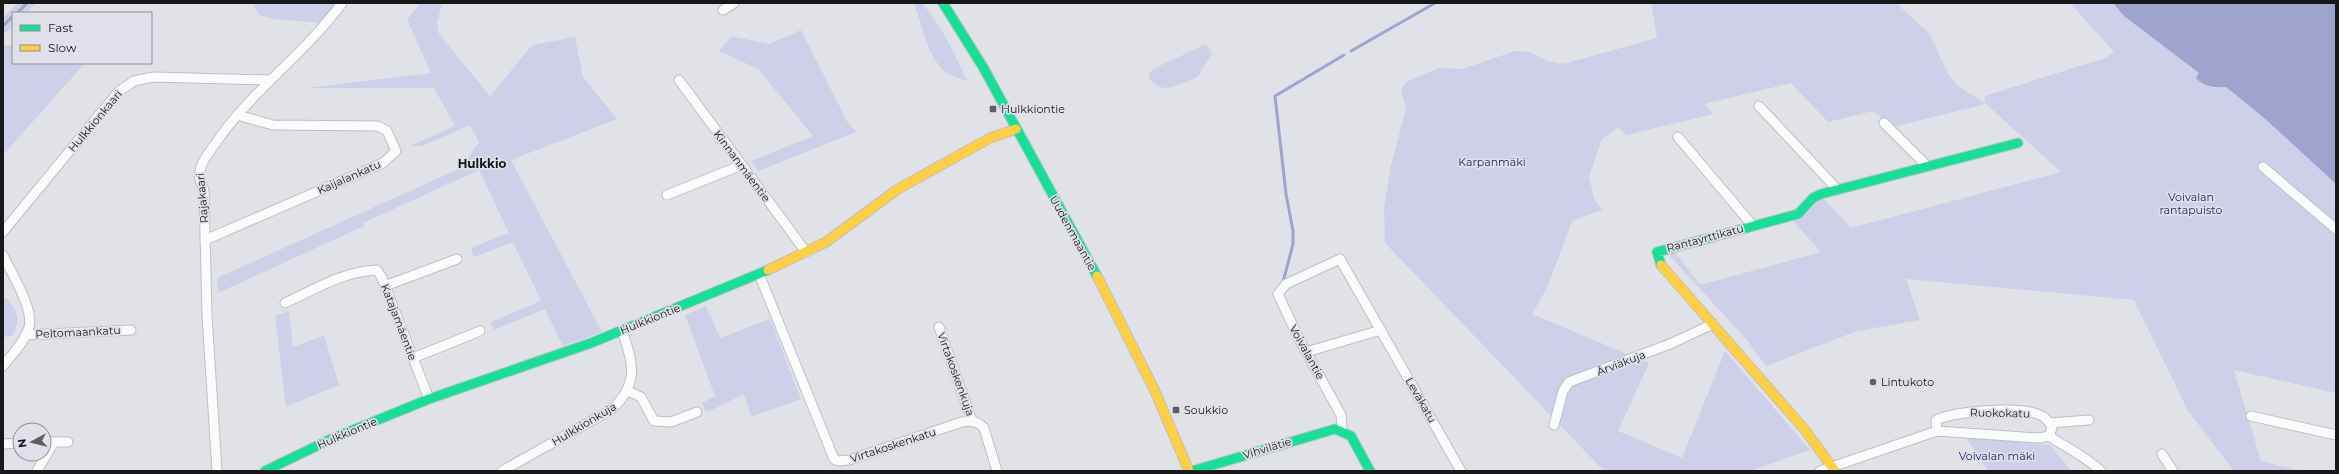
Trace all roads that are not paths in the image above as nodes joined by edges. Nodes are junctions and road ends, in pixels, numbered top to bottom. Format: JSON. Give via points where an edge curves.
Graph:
{"nodes":[{"id":1,"x":342,"y":3,"type":"edge"},
{"id":2,"x":734,"y":3,"type":"edge"},
{"id":3,"x":943,"y":3,"type":"edge"},
{"id":4,"x":723,"y":10,"type":"dead end"},
{"id":5,"x":270,"y":80,"type":"junction"},
{"id":6,"x":679,"y":80,"type":"dead end"},
{"id":7,"x":1758,"y":106,"type":"dead end"},
{"id":8,"x":237,"y":115,"type":"junction"},
{"id":9,"x":1884,"y":123,"type":"dead end"},
{"id":10,"x":1016,"y":129,"type":"junction"},
{"id":11,"x":1678,"y":136,"type":"dead end"},
{"id":12,"x":2018,"y":143,"type":"dead end"},
{"id":13,"x":742,"y":165,"type":"junction"},
{"id":14,"x":1927,"y":166,"type":"junction"},
{"id":15,"x":2263,"y":167,"type":"dead end"},
{"id":16,"x":1838,"y":190,"type":"junction"},
{"id":17,"x":666,"y":196,"type":"dead end"},
{"id":18,"x":1753,"y":226,"type":"junction"},
{"id":19,"x":2336,"y":229,"type":"edge"},
{"id":20,"x":3,"y":232,"type":"edge"},
{"id":21,"x":205,"y":240,"type":"junction"},
{"id":22,"x":806,"y":252,"type":"junction"},
{"id":23,"x":3,"y":255,"type":"edge"},
{"id":24,"x":457,"y":259,"type":"dead end"},
{"id":25,"x":1340,"y":259,"type":"joint"},
{"id":26,"x":759,"y":274,"type":"junction"},
{"id":27,"x":385,"y":286,"type":"junction"},
{"id":28,"x":285,"y":303,"type":"dead end"},
{"id":29,"x":1713,"y":324,"type":"junction"},
{"id":30,"x":939,"y":327,"type":"dead end"},
{"id":31,"x":131,"y":330,"type":"dead end"},
{"id":32,"x":1381,"y":330,"type":"junction"},
{"id":33,"x":480,"y":331,"type":"dead end"},
{"id":34,"x":622,"y":331,"type":"junction"},
{"id":35,"x":25,"y":335,"type":"junction"},
{"id":36,"x":1306,"y":352,"type":"junction"},
{"id":37,"x":413,"y":358,"type":"junction"},
{"id":38,"x":3,"y":366,"type":"edge"},
{"id":39,"x":628,"y":391,"type":"junction"},
{"id":40,"x":429,"y":399,"type":"junction"},
{"id":41,"x":697,"y":412,"type":"dead end"},
{"id":42,"x":2251,"y":416,"type":"dead end"},
{"id":43,"x":2089,"y":420,"type":"dead end"},
{"id":44,"x":972,"y":421,"type":"junction"},
{"id":45,"x":2050,"y":423,"type":"junction"},
{"id":46,"x":1554,"y":425,"type":"dead end"},
{"id":47,"x":1342,"y":431,"type":"junction"},
{"id":48,"x":1937,"y":432,"type":"junction"},
{"id":49,"x":2336,"y":435,"type":"edge"},
{"id":50,"x":2049,"y":436,"type":"junction"},
{"id":51,"x":52,"y":442,"type":"edge"},
{"id":52,"x":68,"y":442,"type":"dead end"},
{"id":53,"x":2162,"y":454,"type":"dead end"},
{"id":54,"x":1833,"y":469,"type":"edge"},
{"id":55,"x":217,"y":471,"type":"edge"},
{"id":56,"x":265,"y":471,"type":"edge"},
{"id":57,"x":502,"y":471,"type":"edge"},
{"id":58,"x":997,"y":471,"type":"edge"},
{"id":59,"x":1191,"y":471,"type":"edge"},
{"id":60,"x":1370,"y":471,"type":"edge"},
{"id":61,"x":1461,"y":471,"type":"edge"},
{"id":62,"x":1820,"y":471,"type":"edge"},
{"id":63,"x":2101,"y":471,"type":"edge"},
{"id":64,"x":2173,"y":471,"type":"edge"}],
"edges":[{"from":1,"to":5,"type":"street","name":"Rajakaari","via":[[323,29]]},
{"from":2,"to":4,"type":"street"},
{"from":3,"to":10,"type":"street","name":"Uudenmaantie","via":[[964,35]]},
{"from":5,"to":8,"type":"street","name":"Rajakaari"},
{"from":5,"to":20,"type":"street","name":"Hulkkionkaari","via":[[153,77],[134,81],[118,92]]},
{"from":6,"to":13,"type":"street","name":"Kinnanmäentie"},
{"from":7,"to":16,"type":"street"},
{"from":8,"to":21,"type":"street","name":"Rajakaari","via":[[204,158],[198,172],[204,190]]},
{"from":8,"to":21,"type":"street","name":"Kaijalankatu","via":[[273,125],[378,126],[387,130],[396,151],[382,163]]},
{"from":9,"to":14,"type":"street"},
{"from":10,"to":22,"type":"street","name":"Hulkkiontie","via":[[990,138],[898,189],[826,242]]},
{"from":10,"to":59,"type":"street","name":"Uudenmaantie","via":[[1134,346]]},
{"from":11,"to":18,"type":"street"},
{"from":12,"to":14,"type":"street","name":"Rantayrttikatu"},
{"from":13,"to":17,"type":"street"},
{"from":13,"to":22,"type":"street","name":"Kinnanmäentie"},
{"from":14,"to":16,"type":"street","name":"Rantayrttikatu"},
{"from":15,"to":19,"type":"street"},
{"from":16,"to":18,"type":"street","name":"Rantayrttikatu","via":[[1816,196],[1798,214]]},
{"from":18,"to":29,"type":"street","name":"Rantayrttikatu","via":[[1657,252],[1659,262]]},
{"from":21,"to":55,"type":"street","name":"Rajakaari"},
{"from":22,"to":26,"type":"street","name":"Hulkkiontie"},
{"from":23,"to":35,"type":"street","via":[[30,314],[29,327]]},
{"from":24,"to":27,"type":"street"},
{"from":25,"to":32,"type":"street","name":"Leväkatu"},
{"from":25,"to":36,"type":"street","name":"Voivalantie","via":[[1286,284],[1279,290],[1279,299]]},
{"from":26,"to":34,"type":"street","name":"Hulkkiontie"},
{"from":26,"to":44,"type":"street","name":"Virtakoskenkatu","via":[[834,459],[850,460],[962,422]]},
{"from":27,"to":28,"type":"street","name":"Katajamäentie","via":[[377,270],[365,270]]},
{"from":27,"to":37,"type":"street","name":"Katajamäentie"},
{"from":29,"to":46,"type":"street","name":"Ärviäkuja","via":[[1670,344],[1569,382],[1563,392]]},
{"from":29,"to":54,"type":"street","name":"Rantayrttikatu","via":[[1804,430]]},
{"from":30,"to":44,"type":"street","name":"Virtakoskenkuja"},
{"from":31,"to":35,"type":"street","name":"Peltomaankatu"},
{"from":32,"to":36,"type":"street"},
{"from":32,"to":61,"type":"street","name":"Leväkatu"},
{"from":33,"to":37,"type":"street"},
{"from":34,"to":39,"type":"street","name":"Hulkkionkuja","via":[[632,360],[632,376]]},
{"from":34,"to":40,"type":"street","name":"Hulkkiontie"},
{"from":35,"to":38,"type":"street"},
{"from":36,"to":47,"type":"street","name":"Voivalantie","via":[[1341,414]]},
{"from":37,"to":40,"type":"street","name":"Katajamäentie"},
{"from":39,"to":41,"type":"street","via":[[641,397],[654,421],[659,423],[670,422]]},
{"from":39,"to":57,"type":"street","name":"Hulkkionkuja","via":[[611,410]]},
{"from":40,"to":56,"type":"street","name":"Hulkkiontie","via":[[331,438]]},
{"from":42,"to":49,"type":"street"},
{"from":43,"to":45,"type":"street"},
{"from":44,"to":58,"type":"street","via":[[984,428]]},
{"from":45,"to":48,"type":"street","name":"Ruokokatu","via":[[2037,414],[1972,412],[1939,418],[1935,424]]},
{"from":45,"to":50,"type":"street","via":[[2052,428]]},
{"from":47,"to":59,"type":"street","name":"Vihvilätie","via":[[1328,430]]},
{"from":47,"to":60,"type":"street","via":[[1351,436]]},
{"from":48,"to":50,"type":"street","name":"Ruokokatu","via":[[2039,438]]},
{"from":48,"to":54,"type":"street","name":"Ruokokatu"},
{"from":50,"to":63,"type":"street","via":[[2069,450],[2087,458]]},
{"from":51,"to":52,"type":"street"},
{"from":53,"to":64,"type":"street"},
{"from":54,"to":62,"type":"street","name":"Ruokokatu"}]}
